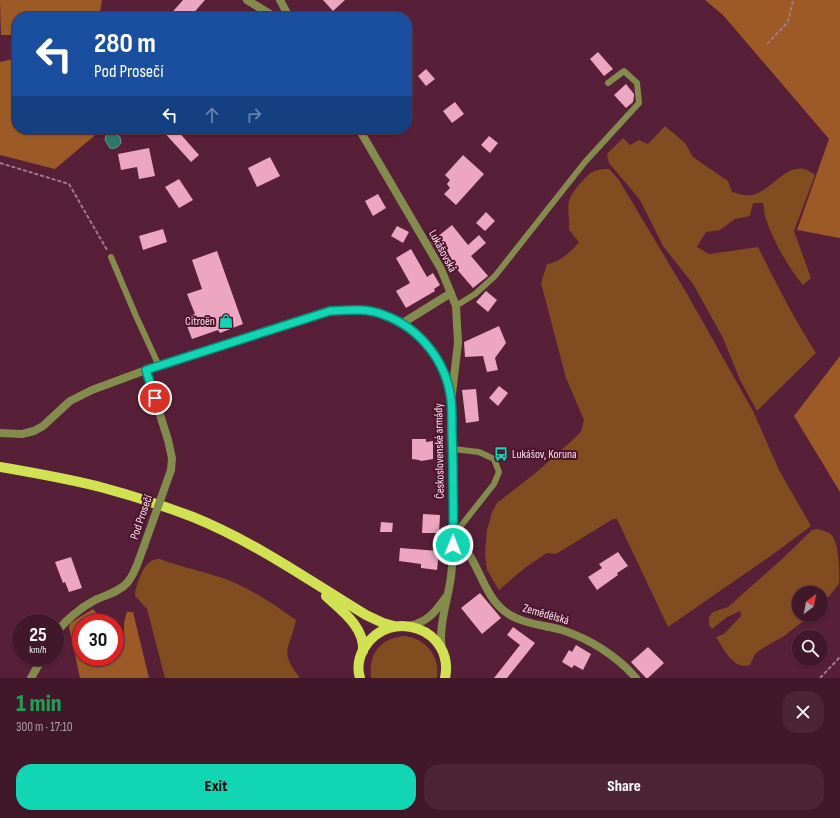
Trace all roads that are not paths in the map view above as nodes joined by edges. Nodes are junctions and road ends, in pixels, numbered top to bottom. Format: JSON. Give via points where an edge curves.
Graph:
{"nodes":[{"id":1,"x":247,"y":0,"type":"edge"},
{"id":2,"x":280,"y":0,"type":"edge"},
{"id":3,"x":267,"y":12,"type":"edge"},
{"id":4,"x":286,"y":12,"type":"edge"},
{"id":5,"x":608,"y":83,"type":"dead end"},
{"id":6,"x":362,"y":134,"type":"edge"},
{"id":7,"x":112,"y":257,"type":"road end"},
{"id":8,"x":451,"y":293,"type":"junction"},
{"id":9,"x":456,"y":306,"type":"junction"},
{"id":10,"x":401,"y":324,"type":"junction"},
{"id":11,"x":159,"y":366,"type":"junction"},
{"id":12,"x":146,"y":370,"type":"junction"},
{"id":13,"x":451,"y":399,"type":"junction"},
{"id":14,"x":0,"y":433,"type":"edge"},
{"id":15,"x":454,"y":449,"type":"junction"},
{"id":16,"x":0,"y":467,"type":"edge"},
{"id":17,"x":453,"y":536,"type":"junction"},
{"id":18,"x":310,"y":581,"type":"junction"},
{"id":19,"x":448,"y":594,"type":"junction"},
{"id":20,"x":64,"y":624,"type":"edge"},
{"id":21,"x":394,"y":626,"type":"junction"},
{"id":22,"x":410,"y":626,"type":"junction"},
{"id":23,"x":442,"y":650,"type":"junction"},
{"id":24,"x":363,"y":651,"type":"junction"},
{"id":25,"x":39,"y":666,"type":"edge"},
{"id":26,"x":31,"y":678,"type":"edge"},
{"id":27,"x":360,"y":678,"type":"edge"},
{"id":28,"x":445,"y":678,"type":"edge"},
{"id":29,"x":636,"y":678,"type":"edge"}],
"edges":[{"from":1,"to":3,"type":"street"},
{"from":2,"to":4,"type":"street"},
{"from":5,"to":9,"type":"lane","via":[[624,71],[637,83],[639,103],[585,162],[495,276],[475,294]]},
{"from":6,"to":8,"type":"street","name":"Lukášovská","via":[[441,269]]},
{"from":7,"to":11,"type":"lane"},
{"from":8,"to":9,"type":"street","name":"Lukášovská"},
{"from":8,"to":10,"type":"street"},
{"from":9,"to":13,"type":"street","name":"Lukášovská","via":[[458,343]]},
{"from":10,"to":11,"type":"street","name":"Československé armády","via":[[369,311],[330,311]]},
{"from":10,"to":13,"type":"street","name":"Československé armády","via":[[423,340],[434,354],[446,378]]},
{"from":11,"to":12,"type":"street","name":"Československé armády"},
{"from":12,"to":14,"type":"street","name":"Československé armády","via":[[70,401],[43,426],[34,430],[22,434]]},
{"from":12,"to":20,"type":"street","name":"Pod Prosečí","bridge":true,"via":[[168,440],[172,458],[171,470],[133,575],[127,584],[82,608]]},
{"from":13,"to":15,"type":"street","name":"Československé armády"},
{"from":15,"to":17,"type":"street","name":"Československé armády"},
{"from":15,"to":17,"type":"lane","via":[[479,452],[494,459],[499,472],[494,484]]},
{"from":16,"to":18,"type":"main road","via":[[103,488],[148,501],[235,537]]},
{"from":17,"to":19,"type":"street","name":"Československé armády"},
{"from":17,"to":29,"type":"street","name":"Zemědělská","via":[[464,547],[496,602],[506,612],[519,620],[562,630],[583,638],[608,653]]},
{"from":18,"to":21,"type":"main road","via":[[366,616]]},
{"from":18,"to":24,"type":"main road","via":[[350,618],[361,637]]},
{"from":19,"to":22,"type":"street","name":"Československé armády","via":[[433,615]]},
{"from":19,"to":23,"type":"street","name":"Československé armády","via":[[441,628]]},
{"from":21,"to":22,"type":"main road","name":"Československé armády"},
{"from":21,"to":24,"type":"main road","name":"Československé armády","via":[[376,635]]},
{"from":22,"to":23,"type":"main road","name":"Československé armády","via":[[429,634]]},
{"from":23,"to":28,"type":"main road","name":"Československé armády","via":[[446,661]]},
{"from":24,"to":27,"type":"main road","name":"Československé armády","via":[[359,662]]},
{"from":25,"to":26,"type":"street"}]}
